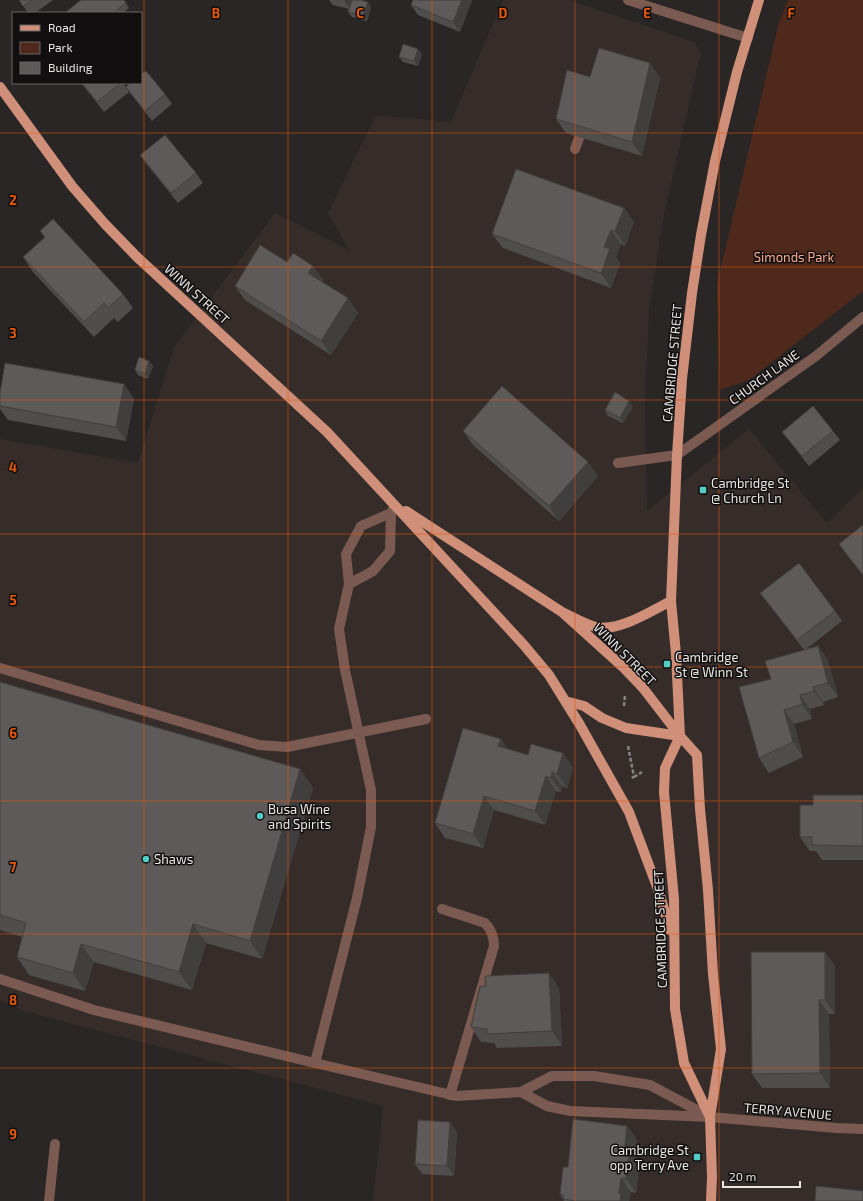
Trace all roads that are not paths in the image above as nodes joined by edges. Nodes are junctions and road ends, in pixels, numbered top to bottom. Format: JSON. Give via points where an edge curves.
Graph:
{"nodes":[{"id":1,"x":628,"y":0,"type":"edge"},
{"id":2,"x":759,"y":0,"type":"edge"},
{"id":3,"x":748,"y":38,"type":"junction"},
{"id":4,"x":0,"y":87,"type":"edge"},
{"id":5,"x":579,"y":138,"type":"edge"},
{"id":6,"x":575,"y":149,"type":"dead end"},
{"id":7,"x":863,"y":317,"type":"edge"},
{"id":8,"x":677,"y":455,"type":"junction"},
{"id":9,"x":618,"y":463,"type":"dead end"},
{"id":10,"x":393,"y":509,"type":"junction"},
{"id":11,"x":349,"y":584,"type":"junction"},
{"id":12,"x":671,"y":601,"type":"junction"},
{"id":13,"x":562,"y":612,"type":"junction"},
{"id":14,"x":0,"y":668,"type":"edge"},
{"id":15,"x":565,"y":701,"type":"junction"},
{"id":16,"x":426,"y":719,"type":"dead end"},
{"id":17,"x":358,"y":733,"type":"junction"},
{"id":18,"x":680,"y":736,"type":"junction"},
{"id":19,"x":442,"y":909,"type":"dead end"},
{"id":20,"x":674,"y":948,"type":"junction"},
{"id":21,"x":0,"y":979,"type":"edge"},
{"id":22,"x":315,"y":1063,"type":"junction"},
{"id":23,"x":521,"y":1092,"type":"junction"},
{"id":24,"x":450,"y":1095,"type":"junction"},
{"id":25,"x":710,"y":1117,"type":"junction"},
{"id":26,"x":863,"y":1129,"type":"edge"},
{"id":27,"x":55,"y":1144,"type":"dead end"},
{"id":28,"x":49,"y":1201,"type":"edge"},
{"id":29,"x":711,"y":1201,"type":"edge"}],
"edges":[{"from":1,"to":3,"type":"street"},
{"from":2,"to":3,"type":"main road","name":"CAMBRIDGE STREET"},
{"from":3,"to":8,"type":"main road","name":"CAMBRIDGE STREET","via":[[715,161],[701,235],[682,378]]},
{"from":4,"to":10,"type":"main road","name":"WINN STREET","via":[[54,162],[105,224],[136,257],[323,428]]},
{"from":5,"to":6,"type":"street"},
{"from":7,"to":8,"type":"street","name":"CHURCH LANE","via":[[816,356]]},
{"from":8,"to":9,"type":"street"},
{"from":8,"to":12,"type":"main road","name":"CAMBRIDGE STREET"},
{"from":10,"to":11,"type":"street","via":[[390,552],[373,571]]},
{"from":10,"to":11,"type":"street","via":[[361,526],[346,554]]},
{"from":10,"to":13,"type":"main road","name":"WINN STREET"},
{"from":10,"to":15,"type":"main road","name":"WINN STREET","via":[[527,649],[549,675]]},
{"from":11,"to":17,"type":"street","via":[[339,629],[344,670]]},
{"from":12,"to":13,"type":"main road","name":"WINN STREET","via":[[630,621],[605,628],[588,625]]},
{"from":12,"to":18,"type":"main road","name":"CAMBRIDGE STREET"},
{"from":13,"to":18,"type":"main road","name":"WINN STREET","via":[[624,668]]},
{"from":14,"to":17,"type":"street","via":[[259,745],[287,747]]},
{"from":15,"to":18,"type":"main road","via":[[584,706],[602,718],[632,730]]},
{"from":15,"to":20,"type":"main road","name":"WINN STREET","via":[[629,812],[660,892]]},
{"from":16,"to":17,"type":"street"},
{"from":17,"to":22,"type":"street","via":[[370,790],[371,827],[357,898]]},
{"from":18,"to":20,"type":"main road","name":"CAMBRIDGE STREET","via":[[665,768],[664,792],[674,899]]},
{"from":18,"to":25,"type":"main road","name":"CAMBRIDGE STREET","via":[[697,755],[721,1049]]},
{"from":19,"to":24,"type":"street","via":[[485,923],[490,928],[494,940]]},
{"from":20,"to":25,"type":"main road","name":"CAMBRIDGE STREET","via":[[675,1009],[684,1063]]},
{"from":21,"to":22,"type":"street","via":[[94,1010]]},
{"from":22,"to":24,"type":"street"},
{"from":23,"to":24,"type":"street"},
{"from":23,"to":25,"type":"street","name":"TERRY AVENUE","via":[[547,1106],[570,1111]]},
{"from":23,"to":25,"type":"street","via":[[552,1076],[594,1076],[650,1085]]},
{"from":25,"to":26,"type":"street","name":"TERRY AVENUE"},
{"from":25,"to":29,"type":"main road","name":"CAMBRIDGE STREET"},
{"from":27,"to":28,"type":"street"}]}
